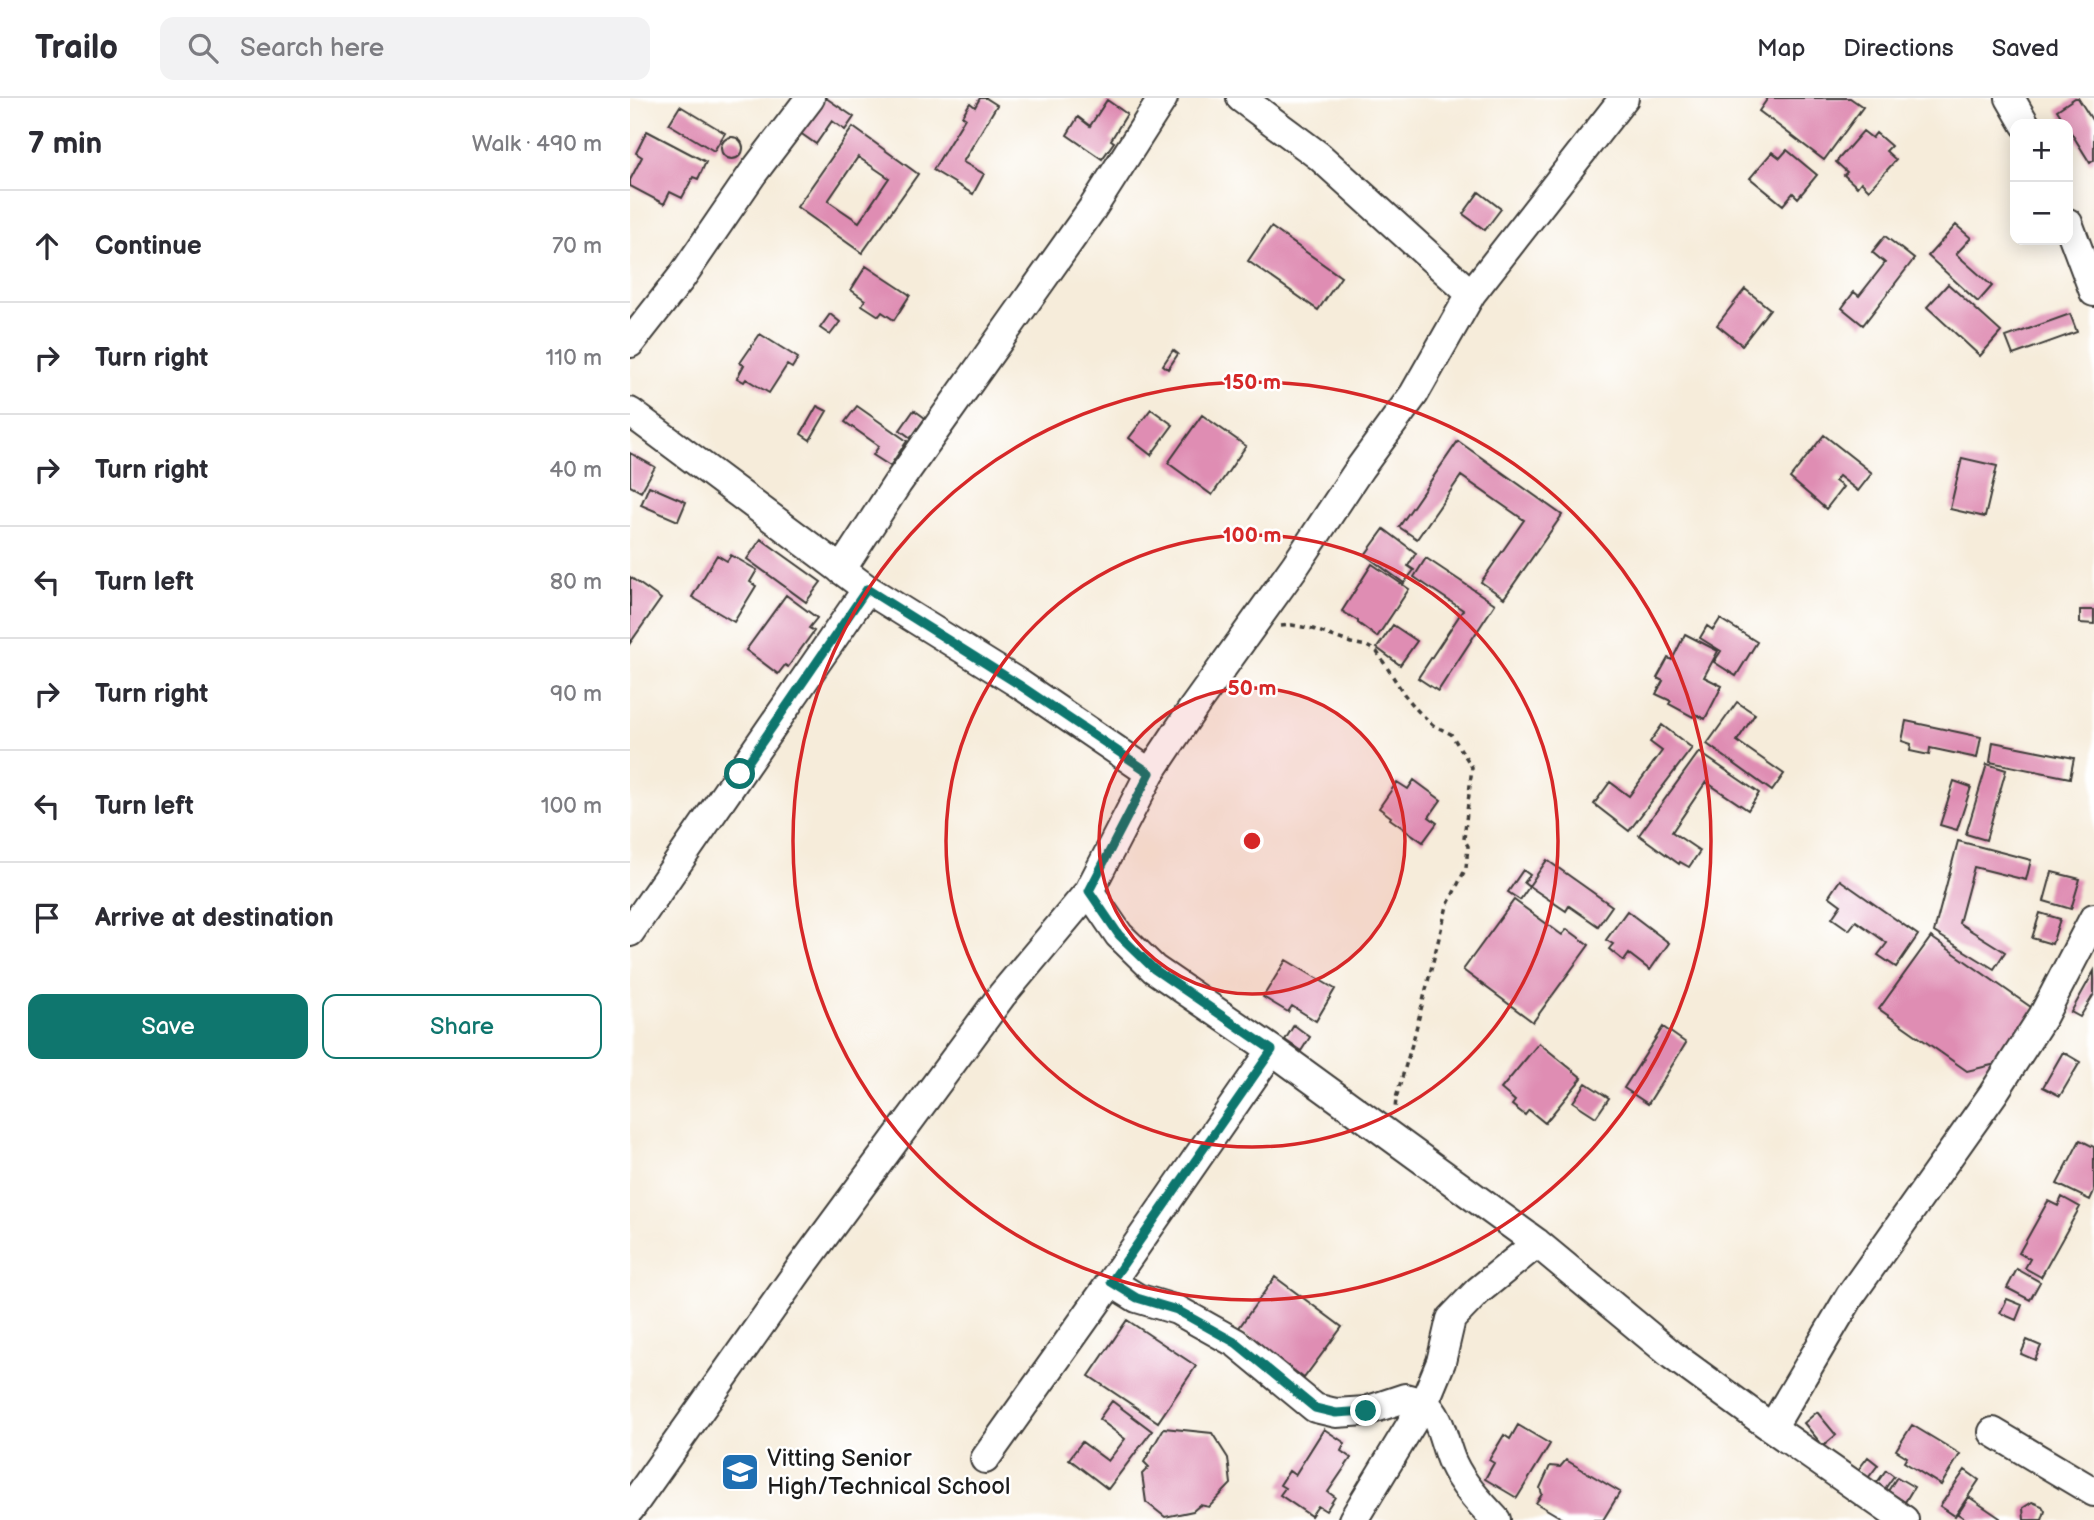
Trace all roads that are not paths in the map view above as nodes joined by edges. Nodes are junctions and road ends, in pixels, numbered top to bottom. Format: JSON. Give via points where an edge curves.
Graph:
{"nodes":[{"id":1,"x":810,"y":98,"type":"edge"},
{"id":2,"x":1163,"y":98,"type":"edge"},
{"id":3,"x":1241,"y":98,"type":"edge"},
{"id":4,"x":1624,"y":98,"type":"edge"},
{"id":5,"x":2010,"y":98,"type":"edge"},
{"id":6,"x":2022,"y":119,"type":"edge"},
{"id":7,"x":2073,"y":236,"type":"edge"},
{"id":8,"x":2094,"y":292,"type":"edge"},
{"id":9,"x":1471,"y":294,"type":"junction"},
{"id":10,"x":630,"y":344,"type":"edge"},
{"id":11,"x":630,"y":412,"type":"edge"},
{"id":12,"x":841,"y":570,"type":"junction"},
{"id":13,"x":867,"y":589,"type":"junction"},
{"id":14,"x":1150,"y":773,"type":"junction"},
{"id":15,"x":1089,"y":891,"type":"junction"},
{"id":16,"x":2094,"y":918,"type":"edge"},
{"id":17,"x":630,"y":932,"type":"edge"},
{"id":18,"x":1272,"y":1050,"type":"junction"},
{"id":19,"x":1537,"y":1243,"type":"junction"},
{"id":20,"x":1111,"y":1282,"type":"junction"},
{"id":21,"x":1424,"y":1403,"type":"junction"},
{"id":22,"x":1772,"y":1428,"type":"junction"},
{"id":23,"x":1993,"y":1432,"type":"dead end"},
{"id":24,"x":985,"y":1459,"type":"dead end"},
{"id":25,"x":2094,"y":1492,"type":"edge"},
{"id":26,"x":630,"y":1509,"type":"edge"},
{"id":27,"x":1353,"y":1520,"type":"edge"},
{"id":28,"x":1496,"y":1520,"type":"edge"},
{"id":29,"x":1905,"y":1520,"type":"edge"}],
"edges":[{"from":1,"to":10,"type":"street"},
{"from":2,"to":12,"type":"street","via":[[1092,209]]},
{"from":3,"to":9,"type":"street","via":[[1319,156]]},
{"from":4,"to":9,"type":"street"},
{"from":5,"to":6,"type":"street"},
{"from":7,"to":8,"type":"street"},
{"from":9,"to":14,"type":"street","via":[[1414,394]]},
{"from":11,"to":12,"type":"street"},
{"from":12,"to":13,"type":"street"},
{"from":13,"to":14,"type":"street"},
{"from":13,"to":17,"type":"street"},
{"from":14,"to":15,"type":"street"},
{"from":15,"to":18,"type":"street","via":[[1119,935],[1154,969]]},
{"from":15,"to":26,"type":"street","via":[[994,1005]]},
{"from":16,"to":22,"type":"street","via":[[2043,1016],[1850,1296]]},
{"from":18,"to":19,"type":"street"},
{"from":18,"to":20,"type":"street"},
{"from":19,"to":21,"type":"street","via":[[1451,1318],[1441,1362]]},
{"from":19,"to":22,"type":"street","via":[[1672,1355]]},
{"from":20,"to":21,"type":"street","via":[[1137,1298],[1177,1310],[1236,1343],[1315,1408],[1336,1413],[1366,1411],[1405,1398]]},
{"from":20,"to":24,"type":"street"},
{"from":21,"to":27,"type":"street"},
{"from":21,"to":28,"type":"street","via":[[1437,1419],[1453,1465]]},
{"from":22,"to":29,"type":"street"},
{"from":23,"to":25,"type":"street"}]}
